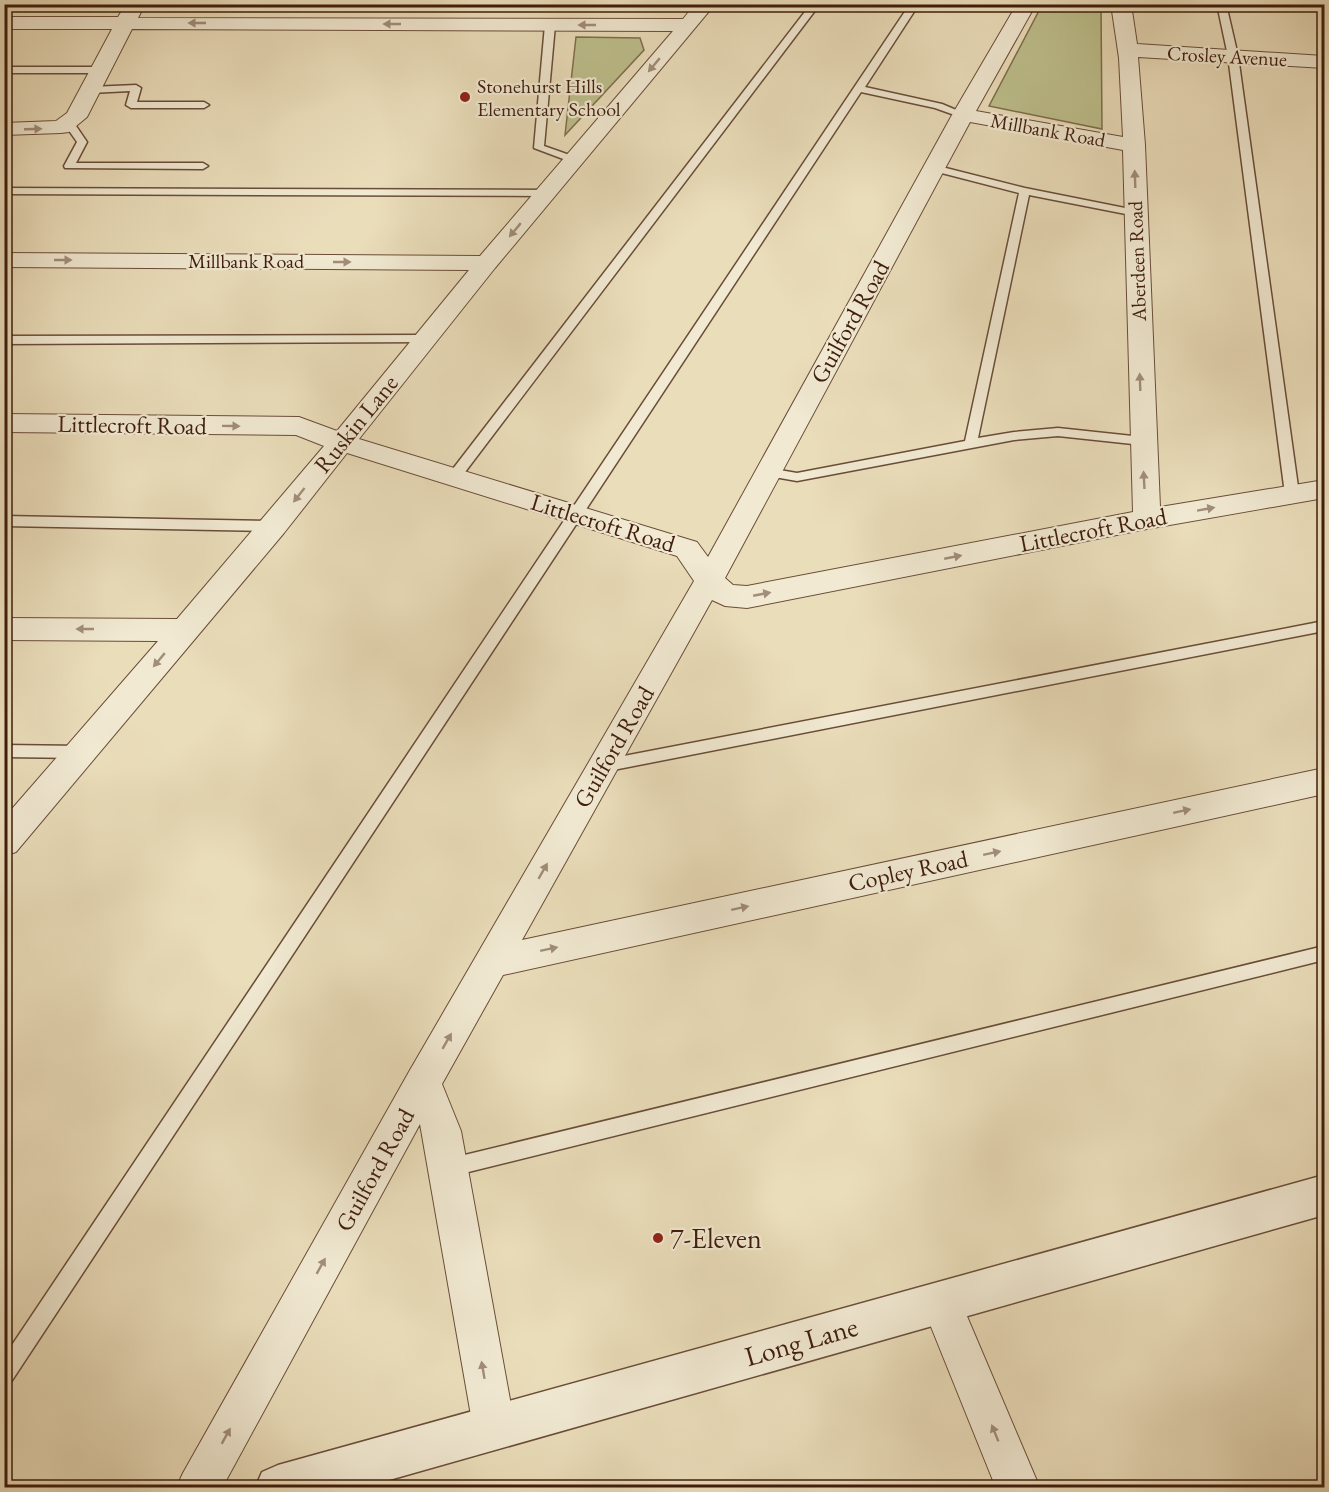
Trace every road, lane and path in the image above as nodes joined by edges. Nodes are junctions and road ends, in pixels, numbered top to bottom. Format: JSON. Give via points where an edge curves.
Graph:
{"nodes":[{"id":1,"x":706,"y":4,"type":"edge"},
{"id":2,"x":816,"y":4,"type":"edge"},
{"id":3,"x":915,"y":4,"type":"edge"},
{"id":4,"x":1027,"y":4,"type":"edge"},
{"id":5,"x":1121,"y":4,"type":"edge"},
{"id":6,"x":1221,"y":4,"type":"edge"},
{"id":7,"x":130,"y":14,"type":"edge"},
{"id":8,"x":4,"y":23,"type":"edge"},
{"id":9,"x":550,"y":25,"type":"junction"},
{"id":10,"x":688,"y":25,"type":"junction"},
{"id":11,"x":1129,"y":50,"type":"junction"},
{"id":12,"x":1233,"y":56,"type":"junction"},
{"id":13,"x":1324,"y":62,"type":"edge"},
{"id":14,"x":4,"y":70,"type":"edge"},
{"id":15,"x":101,"y":70,"type":"junction"},
{"id":16,"x":859,"y":89,"type":"junction"},
{"id":17,"x":90,"y":90,"type":"junction"},
{"id":18,"x":204,"y":105,"type":"dead end"},
{"id":19,"x":963,"y":115,"type":"junction"},
{"id":20,"x":64,"y":124,"type":"junction"},
{"id":21,"x":4,"y":129,"type":"edge"},
{"id":22,"x":1134,"y":145,"type":"junction"},
{"id":23,"x":574,"y":160,"type":"junction"},
{"id":24,"x":203,"y":166,"type":"dead end"},
{"id":25,"x":934,"y":168,"type":"junction"},
{"id":26,"x":4,"y":191,"type":"edge"},
{"id":27,"x":1025,"y":191,"type":"junction"},
{"id":28,"x":546,"y":193,"type":"junction"},
{"id":29,"x":1136,"y":213,"type":"junction"},
{"id":30,"x":4,"y":260,"type":"edge"},
{"id":31,"x":487,"y":263,"type":"junction"},
{"id":32,"x":4,"y":339,"type":"edge"},
{"id":33,"x":424,"y":339,"type":"junction"},
{"id":34,"x":4,"y":423,"type":"edge"},
{"id":35,"x":1142,"y":441,"type":"junction"},
{"id":36,"x":340,"y":442,"type":"junction"},
{"id":37,"x":971,"y":444,"type":"junction"},
{"id":38,"x":768,"y":472,"type":"junction"},
{"id":39,"x":454,"y":477,"type":"junction"},
{"id":40,"x":1324,"y":489,"type":"edge"},
{"id":41,"x":1292,"y":494,"type":"junction"},
{"id":42,"x":578,"y":515,"type":"junction"},
{"id":43,"x":1147,"y":519,"type":"junction"},
{"id":44,"x":4,"y":521,"type":"edge"},
{"id":45,"x":274,"y":526,"type":"junction"},
{"id":46,"x":709,"y":580,"type":"junction"},
{"id":47,"x":1324,"y":626,"type":"edge"},
{"id":48,"x":4,"y":629,"type":"edge"},
{"id":49,"x":185,"y":630,"type":"junction"},
{"id":50,"x":4,"y":751,"type":"edge"},
{"id":51,"x":82,"y":752,"type":"junction"},
{"id":52,"x":603,"y":766,"type":"junction"},
{"id":53,"x":1324,"y":781,"type":"edge"},
{"id":54,"x":4,"y":842,"type":"edge"},
{"id":55,"x":1324,"y":953,"type":"edge"},
{"id":56,"x":492,"y":962,"type":"junction"},
{"id":57,"x":423,"y":1082,"type":"junction"},
{"id":58,"x":448,"y":1168,"type":"junction"},
{"id":59,"x":1324,"y":1195,"type":"edge"},
{"id":60,"x":941,"y":1302,"type":"junction"},
{"id":61,"x":4,"y":1375,"type":"edge"},
{"id":62,"x":494,"y":1427,"type":"junction"},
{"id":63,"x":198,"y":1488,"type":"edge"},
{"id":64,"x":278,"y":1488,"type":"edge"},
{"id":65,"x":1018,"y":1488,"type":"edge"}],
"edges":[{"from":1,"to":10,"type":"street","name":"Ruskin Lane"},
{"from":2,"to":39,"type":"lane"},
{"from":3,"to":16,"type":"lane"},
{"from":4,"to":19,"type":"street","name":"Guilford Road"},
{"from":5,"to":11,"type":"street","name":"Aberdeen Road"},
{"from":6,"to":12,"type":"lane"},
{"from":7,"to":8,"type":"street"},
{"from":9,"to":7,"type":"street","one_way":true},
{"from":7,"to":15,"type":"street"},
{"from":10,"to":9,"type":"street","one_way":true},
{"from":9,"to":23,"type":"lane","via":[[539,148]]},
{"from":10,"to":23,"type":"street","name":"Ruskin Lane","one_way":true},
{"from":11,"to":12,"type":"street","name":"Crosley Avenue"},
{"from":11,"to":22,"type":"street","name":"Aberdeen Road"},
{"from":12,"to":13,"type":"street","name":"Crosley Avenue"},
{"from":12,"to":41,"type":"lane"},
{"from":14,"to":15,"type":"lane"},
{"from":15,"to":17,"type":"street"},
{"from":16,"to":19,"type":"lane"},
{"from":16,"to":42,"type":"lane"},
{"from":17,"to":18,"type":"lane","via":[[136,88],[131,105]]},
{"from":17,"to":20,"type":"street","via":[[76,117]]},
{"from":19,"to":22,"type":"street","name":"Millbank Road"},
{"from":19,"to":25,"type":"street","name":"Guilford Road"},
{"from":21,"to":20,"type":"street","one_way":true},
{"from":20,"to":24,"type":"lane","via":[[82,142],[69,166]]},
{"from":29,"to":22,"type":"street","name":"Aberdeen Road","one_way":true},
{"from":23,"to":28,"type":"street","name":"Ruskin Lane"},
{"from":25,"to":27,"type":"lane"},
{"from":25,"to":38,"type":"street","name":"Guilford Road"},
{"from":26,"to":28,"type":"lane"},
{"from":27,"to":29,"type":"lane"},
{"from":27,"to":37,"type":"lane"},
{"from":28,"to":31,"type":"street","name":"Ruskin Lane","one_way":true},
{"from":35,"to":29,"type":"street","name":"Aberdeen Road","one_way":true},
{"from":30,"to":31,"type":"street","name":"Millbank Road","one_way":true},
{"from":31,"to":33,"type":"street","name":"Ruskin Lane"},
{"from":32,"to":33,"type":"lane"},
{"from":33,"to":36,"type":"street","name":"Ruskin Lane"},
{"from":34,"to":36,"type":"street","name":"Littlecroft Road","one_way":true,"via":[[299,426]]},
{"from":35,"to":37,"type":"lane","via":[[1058,432]]},
{"from":43,"to":35,"type":"street","name":"Aberdeen Road","one_way":true},
{"from":36,"to":39,"type":"street","name":"Littlecroft Road"},
{"from":36,"to":45,"type":"street","name":"Ruskin Lane","one_way":true},
{"from":37,"to":38,"type":"lane","via":[[796,477]]},
{"from":38,"to":46,"type":"street","name":"Guilford Road"},
{"from":39,"to":42,"type":"street","name":"Littlecroft Road"},
{"from":40,"to":41,"type":"street","name":"Littlecroft Road"},
{"from":43,"to":41,"type":"street","name":"Littlecroft Road","one_way":true},
{"from":42,"to":46,"type":"street","name":"Littlecroft Road","via":[[687,549]]},
{"from":42,"to":61,"type":"lane"},
{"from":46,"to":43,"type":"street","name":"Littlecroft Road","one_way":true,"via":[[725,595],[747,597]]},
{"from":44,"to":45,"type":"lane"},
{"from":45,"to":49,"type":"street","name":"Ruskin Lane"},
{"from":46,"to":52,"type":"street","name":"Guilford Road"},
{"from":47,"to":52,"type":"lane"},
{"from":49,"to":48,"type":"street","one_way":true},
{"from":49,"to":51,"type":"street","name":"Ruskin Lane","one_way":true},
{"from":50,"to":51,"type":"lane"},
{"from":51,"to":54,"type":"street","name":"Ruskin Lane"},
{"from":56,"to":52,"type":"street","name":"Guilford Road","one_way":true},
{"from":56,"to":53,"type":"street","name":"Copley Road","one_way":true},
{"from":55,"to":58,"type":"lane"},
{"from":57,"to":56,"type":"street","name":"Guilford Road","one_way":true},
{"from":57,"to":58,"type":"street","via":[[442,1131]]},
{"from":63,"to":57,"type":"street","name":"Guilford Road","one_way":true},
{"from":62,"to":58,"type":"street","one_way":true},
{"from":59,"to":60,"type":"street","name":"Long Lane"},
{"from":60,"to":62,"type":"street","name":"Long Lane"},
{"from":65,"to":60,"type":"street","one_way":true},
{"from":62,"to":64,"type":"street","name":"Long Lane"}]}
